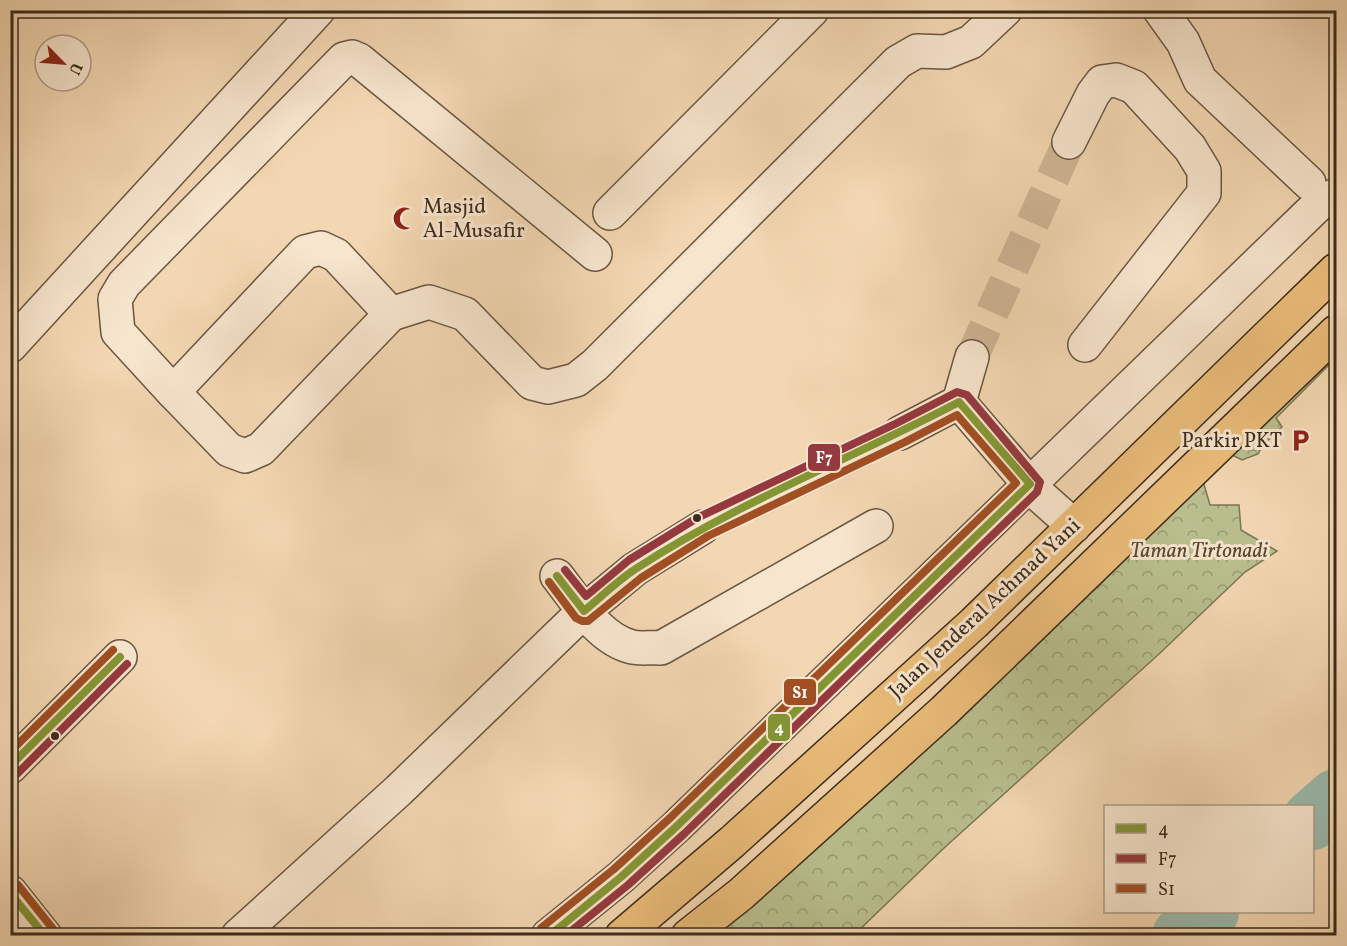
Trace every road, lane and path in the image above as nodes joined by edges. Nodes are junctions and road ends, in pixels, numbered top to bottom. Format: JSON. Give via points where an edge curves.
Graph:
{"nodes":[{"id":1,"x":318,"y":10,"type":"edge"},
{"id":2,"x":812,"y":10,"type":"edge"},
{"id":3,"x":1005,"y":10,"type":"edge"},
{"id":4,"x":1160,"y":10,"type":"edge"},
{"id":5,"x":1069,"y":142,"type":"tunnel mouth"},
{"id":6,"x":1323,"y":189,"type":"edge"},
{"id":7,"x":610,"y":213,"type":"dead end"},
{"id":8,"x":595,"y":254,"type":"dead end"},
{"id":9,"x":1336,"y":270,"type":"edge"},
{"id":10,"x":391,"y":314,"type":"junction"},
{"id":11,"x":1336,"y":332,"type":"edge"},
{"id":12,"x":1085,"y":345,"type":"dead end"},
{"id":13,"x":10,"y":346,"type":"edge"},
{"id":14,"x":972,"y":357,"type":"tunnel mouth"},
{"id":15,"x":173,"y":392,"type":"junction"},
{"id":16,"x":959,"y":402,"type":"junction"},
{"id":17,"x":900,"y":433,"type":"tunnel mouth"},
{"id":18,"x":1030,"y":484,"type":"junction"},
{"id":19,"x":876,"y":526,"type":"dead end"},
{"id":20,"x":1074,"y":526,"type":"junction"},
{"id":21,"x":703,"y":527,"type":"tunnel mouth"},
{"id":22,"x":557,"y":576,"type":"dead end"},
{"id":23,"x":584,"y":610,"type":"junction"},
{"id":24,"x":120,"y":657,"type":"dead end"},
{"id":25,"x":10,"y":767,"type":"edge"},
{"id":26,"x":10,"y":892,"type":"edge"},
{"id":27,"x":45,"y":936,"type":"edge"},
{"id":28,"x":238,"y":936,"type":"edge"},
{"id":29,"x":548,"y":936,"type":"edge"},
{"id":30,"x":622,"y":936,"type":"edge"},
{"id":31,"x":688,"y":936,"type":"edge"}],
"edges":[{"from":1,"to":13,"type":"street"},
{"from":2,"to":7,"type":"street"},
{"from":3,"to":10,"type":"street","via":[[970,42],[946,52],[917,51],[898,62],[576,380],[548,387],[532,383],[465,314],[429,302]]},
{"from":4,"to":6,"type":"street","via":[[1183,42],[1200,80]]},
{"from":5,"to":12,"type":"street","via":[[1102,82],[1116,80],[1134,87],[1190,148],[1204,171],[1204,193]]},
{"from":6,"to":18,"type":"street","via":[[1321,202]]},
{"from":8,"to":15,"type":"street","via":[[359,60],[344,59],[124,284],[115,299],[118,332]]},
{"from":9,"to":20,"type":"main road","name":"Jalan Jenderal Achmad Yani"},
{"from":10,"to":15,"type":"street","via":[[261,449],[245,456],[229,450]]},
{"from":10,"to":15,"type":"street","via":[[336,255],[321,248],[305,252]]},
{"from":11,"to":31,"type":"main road","name":"Jalan Jenderal Achmad Yani","via":[[952,703],[741,894]]},
{"from":14,"to":16,"type":"street"},
{"from":16,"to":17,"type":"street"},
{"from":16,"to":18,"type":"street"},
{"from":18,"to":20,"type":"street"},
{"from":18,"to":29,"type":"street","via":[[677,826]]},
{"from":19,"to":23,"type":"street","via":[[661,648],[632,647],[610,637]]},
{"from":20,"to":30,"type":"main road","name":"Jalan Jenderal Achmad Yani","via":[[974,623]]},
{"from":21,"to":23,"type":"street","via":[[635,569]]},
{"from":22,"to":23,"type":"street"},
{"from":23,"to":28,"type":"street","via":[[399,790]]},
{"from":24,"to":25,"type":"street"},
{"from":26,"to":27,"type":"street"}]}
